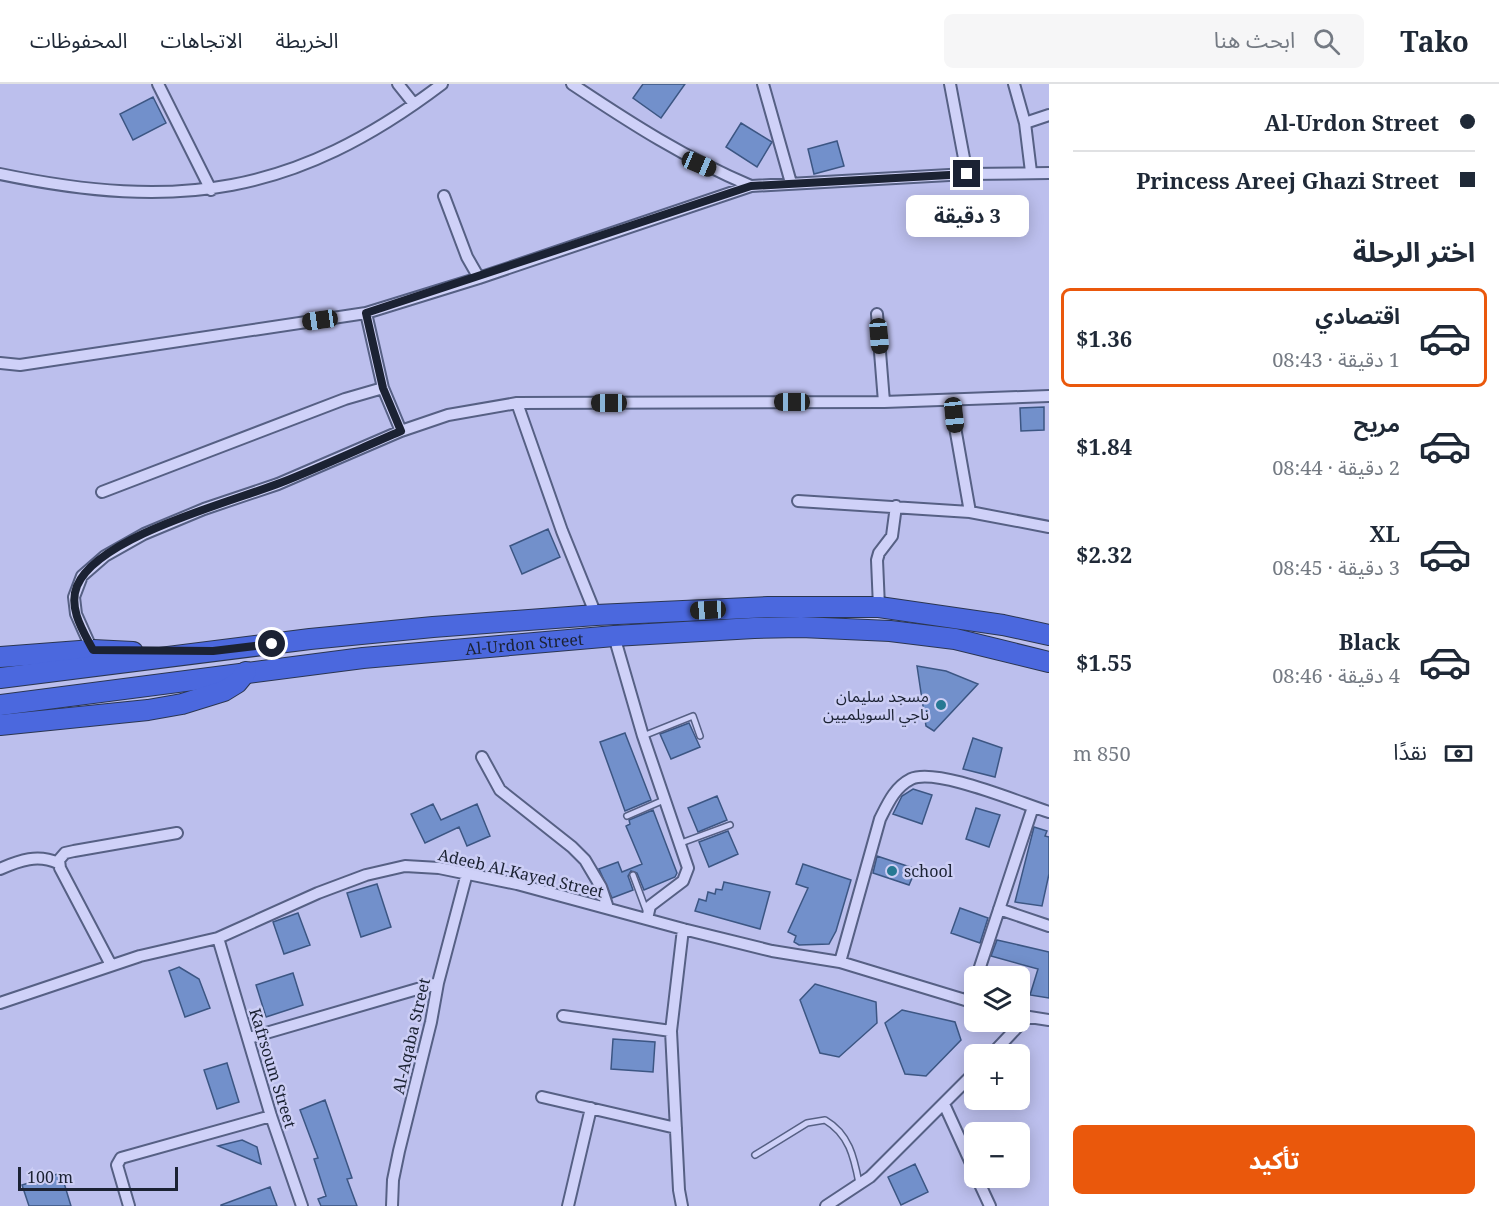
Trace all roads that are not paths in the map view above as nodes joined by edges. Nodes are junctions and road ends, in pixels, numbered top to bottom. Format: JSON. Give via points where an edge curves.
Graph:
{"nodes":[{"id":1,"x":158,"y":84,"type":"edge"},
{"id":2,"x":398,"y":84,"type":"edge"},
{"id":3,"x":442,"y":84,"type":"edge"},
{"id":4,"x":572,"y":84,"type":"edge"},
{"id":5,"x":764,"y":84,"type":"edge"},
{"id":6,"x":950,"y":84,"type":"edge"},
{"id":7,"x":1014,"y":84,"type":"edge"},
{"id":8,"x":414,"y":104,"type":"junction"},
{"id":9,"x":1049,"y":115,"type":"edge"},
{"id":10,"x":1025,"y":123,"type":"junction"},
{"id":11,"x":1031,"y":172,"type":"junction"},
{"id":12,"x":1049,"y":173,"type":"edge"},
{"id":13,"x":0,"y":174,"type":"edge"},
{"id":14,"x":967,"y":174,"type":"junction"},
{"id":15,"x":791,"y":183,"type":"junction"},
{"id":16,"x":751,"y":186,"type":"junction"},
{"id":17,"x":212,"y":190,"type":"junction"},
{"id":18,"x":444,"y":196,"type":"dead end"},
{"id":19,"x":479,"y":278,"type":"junction"},
{"id":20,"x":366,"y":313,"type":"junction"},
{"id":21,"x":877,"y":315,"type":"dead end"},
{"id":22,"x":0,"y":363,"type":"edge"},
{"id":23,"x":383,"y":388,"type":"junction"},
{"id":24,"x":1049,"y":396,"type":"edge"},
{"id":25,"x":954,"y":401,"type":"junction"},
{"id":26,"x":884,"y":402,"type":"junction"},
{"id":27,"x":517,"y":403,"type":"junction"},
{"id":28,"x":401,"y":431,"type":"junction"},
{"id":29,"x":102,"y":492,"type":"dead end"},
{"id":30,"x":798,"y":501,"type":"dead end"},
{"id":31,"x":896,"y":506,"type":"junction"},
{"id":32,"x":970,"y":512,"type":"junction"},
{"id":33,"x":1049,"y":527,"type":"edge"},
{"id":34,"x":879,"y":607,"type":"junction"},
{"id":35,"x":596,"y":615,"type":"junction"},
{"id":36,"x":1049,"y":635,"type":"edge"},
{"id":37,"x":614,"y":636,"type":"junction"},
{"id":38,"x":0,"y":657,"type":"edge"},
{"id":39,"x":98,"y":658,"type":"junction"},
{"id":40,"x":1049,"y":662,"type":"edge"},
{"id":41,"x":246,"y":672,"type":"junction"},
{"id":42,"x":0,"y":678,"type":"edge"},
{"id":43,"x":0,"y":705,"type":"edge"},
{"id":44,"x":0,"y":725,"type":"edge"},
{"id":45,"x":643,"y":736,"type":"junction"},
{"id":46,"x":700,"y":736,"type":"dead end"},
{"id":47,"x":482,"y":757,"type":"dead end"},
{"id":48,"x":666,"y":800,"type":"junction"},
{"id":49,"x":1033,"y":807,"type":"junction"},
{"id":50,"x":1049,"y":812,"type":"edge"},
{"id":51,"x":627,"y":816,"type":"dead end"},
{"id":52,"x":730,"y":825,"type":"dead end"},
{"id":53,"x":177,"y":833,"type":"dead end"},
{"id":54,"x":681,"y":843,"type":"junction"},
{"id":55,"x":58,"y":863,"type":"junction"},
{"id":56,"x":0,"y":869,"type":"edge"},
{"id":57,"x":467,"y":873,"type":"junction"},
{"id":58,"x":633,"y":875,"type":"dead end"},
{"id":59,"x":608,"y":908,"type":"junction"},
{"id":60,"x":999,"y":909,"type":"junction"},
{"id":61,"x":647,"y":915,"type":"junction"},
{"id":62,"x":1049,"y":926,"type":"edge"},
{"id":63,"x":682,"y":929,"type":"junction"},
{"id":64,"x":218,"y":938,"type":"junction"},
{"id":65,"x":840,"y":962,"type":"junction"},
{"id":66,"x":111,"y":965,"type":"junction"},
{"id":67,"x":979,"y":966,"type":"edge"},
{"id":68,"x":438,"y":983,"type":"junction"},
{"id":69,"x":964,"y":1000,"type":"edge"},
{"id":70,"x":0,"y":1003,"type":"edge"},
{"id":71,"x":563,"y":1016,"type":"dead end"},
{"id":72,"x":1030,"y":1018,"type":"edge"},
{"id":73,"x":1048,"y":1023,"type":"edge"},
{"id":74,"x":671,"y":1031,"type":"junction"},
{"id":75,"x":1011,"y":1032,"type":"edge"},
{"id":76,"x":249,"y":1038,"type":"junction"},
{"id":77,"x":1000,"y":1044,"type":"edge"},
{"id":78,"x":964,"y":1083,"type":"edge"},
{"id":79,"x":543,"y":1097,"type":"dead end"},
{"id":80,"x":944,"y":1104,"type":"junction"},
{"id":81,"x":591,"y":1108,"type":"junction"},
{"id":82,"x":271,"y":1116,"type":"junction"},
{"id":83,"x":676,"y":1128,"type":"junction"},
{"id":84,"x":964,"y":1148,"type":"edge"},
{"id":85,"x":755,"y":1155,"type":"dead end"},
{"id":86,"x":859,"y":1185,"type":"junction"},
{"id":87,"x":982,"y":1188,"type":"edge"},
{"id":88,"x":126,"y":1205,"type":"edge"},
{"id":89,"x":302,"y":1206,"type":"edge"},
{"id":90,"x":392,"y":1206,"type":"edge"},
{"id":91,"x":568,"y":1206,"type":"edge"},
{"id":92,"x":682,"y":1206,"type":"edge"},
{"id":93,"x":826,"y":1206,"type":"edge"},
{"id":94,"x":990,"y":1206,"type":"edge"}],
"edges":[{"from":1,"to":17,"type":"street"},
{"from":2,"to":8,"type":"street"},
{"from":3,"to":8,"type":"street"},
{"from":4,"to":16,"type":"street","via":[[699,164]]},
{"from":5,"to":15,"type":"street"},
{"from":6,"to":14,"type":"street"},
{"from":7,"to":10,"type":"street"},
{"from":8,"to":17,"type":"street","via":[[344,146],[293,169]]},
{"from":9,"to":10,"type":"street"},
{"from":10,"to":11,"type":"street"},
{"from":11,"to":12,"type":"street"},
{"from":11,"to":14,"type":"street"},
{"from":13,"to":17,"type":"street","via":[[95,189],[155,193]]},
{"from":14,"to":15,"type":"street"},
{"from":15,"to":16,"type":"street"},
{"from":16,"to":19,"type":"street"},
{"from":18,"to":19,"type":"street"},
{"from":19,"to":20,"type":"street"},
{"from":20,"to":22,"type":"street","via":[[20,365]]},
{"from":20,"to":23,"type":"street"},
{"from":21,"to":26,"type":"street"},
{"from":23,"to":28,"type":"street"},
{"from":23,"to":29,"type":"street"},
{"from":24,"to":25,"type":"street"},
{"from":25,"to":26,"type":"street"},
{"from":25,"to":32,"type":"street"},
{"from":26,"to":27,"type":"street"},
{"from":27,"to":28,"type":"street","via":[[448,415]]},
{"from":27,"to":35,"type":"street"},
{"from":28,"to":39,"type":"street","via":[[278,484],[144,534],[105,556],[82,576],[74,597],[76,614]]},
{"from":30,"to":31,"type":"street"},
{"from":31,"to":32,"type":"street"},
{"from":31,"to":34,"type":"street","via":[[892,536],[877,560]]},
{"from":32,"to":33,"type":"street"},
{"from":34,"to":35,"type":"highway","name":"Al-Urdon Street","via":[[768,607]]},
{"from":34,"to":36,"type":"highway","name":"Al-Urdon Street"},
{"from":35,"to":39,"type":"highway","name":"Al-Urdon Street"},
{"from":37,"to":40,"type":"highway","name":"Al-Urdon Street","via":[[754,628],[846,628],[955,639]]},
{"from":37,"to":41,"type":"highway","name":"Al-Urdon Street"},
{"from":37,"to":45,"type":"street"},
{"from":38,"to":39,"type":"highway"},
{"from":39,"to":42,"type":"highway"},
{"from":41,"to":43,"type":"highway","name":"Al-Urdon Street"},
{"from":41,"to":44,"type":"highway","via":[[224,691],[183,704]]},
{"from":45,"to":46,"type":"lane","via":[[693,716]]},
{"from":45,"to":48,"type":"street"},
{"from":47,"to":59,"type":"street","via":[[500,790],[585,860]]},
{"from":48,"to":51,"type":"lane"},
{"from":48,"to":54,"type":"street"},
{"from":49,"to":50,"type":"street"},
{"from":49,"to":60,"type":"street"},
{"from":49,"to":65,"type":"street","via":[[938,776],[912,779],[901,786],[880,819]]},
{"from":52,"to":54,"type":"lane"},
{"from":53,"to":55,"type":"street","via":[[74,851]]},
{"from":54,"to":61,"type":"street","via":[[687,874],[674,890],[656,901]]},
{"from":55,"to":56,"type":"street","via":[[46,857],[33,857]]},
{"from":55,"to":66,"type":"street"},
{"from":57,"to":59,"type":"street","name":"Adeeb Al-Kayed Street"},
{"from":57,"to":64,"type":"street","name":"Adeeb Al-Kayed Street","via":[[421,866],[389,869],[301,900]]},
{"from":57,"to":68,"type":"street","name":"Al-Aqaba Street"},
{"from":58,"to":61,"type":"lane"},
{"from":59,"to":61,"type":"street","name":"Adeeb Al-Kayed Street"},
{"from":60,"to":62,"type":"street"},
{"from":60,"to":67,"type":"street"},
{"from":61,"to":63,"type":"street","name":"Adeeb Al-Kayed Street"},
{"from":63,"to":65,"type":"street","name":"Adeeb Al-Kayed Street","via":[[772,951]]},
{"from":63,"to":74,"type":"street"},
{"from":64,"to":66,"type":"street","name":"Adeeb Al-Kayed Street"},
{"from":64,"to":76,"type":"street","name":"Kafrsoum Street"},
{"from":65,"to":69,"type":"street","name":"Adeeb Al-Kayed Street"},
{"from":66,"to":70,"type":"street","name":"Adeeb Al-Kayed Street"},
{"from":68,"to":76,"type":"street"},
{"from":68,"to":90,"type":"street","name":"Al-Aqaba Street","via":[[395,1170]]},
{"from":71,"to":74,"type":"street"},
{"from":72,"to":73,"type":"street"},
{"from":74,"to":83,"type":"street"},
{"from":75,"to":77,"type":"street"},
{"from":76,"to":82,"type":"street","name":"Kafrsoum Street"},
{"from":78,"to":80,"type":"street"},
{"from":79,"to":81,"type":"street"},
{"from":80,"to":84,"type":"street"},
{"from":80,"to":86,"type":"street"},
{"from":81,"to":83,"type":"street"},
{"from":81,"to":91,"type":"street"},
{"from":82,"to":88,"type":"street","via":[[121,1158],[117,1165]]},
{"from":82,"to":89,"type":"street","name":"Kafrsoum Street"},
{"from":83,"to":92,"type":"street"},
{"from":85,"to":86,"type":"lane","via":[[807,1123],[825,1120],[843,1133]]},
{"from":86,"to":93,"type":"street"},
{"from":87,"to":94,"type":"street"}]}
